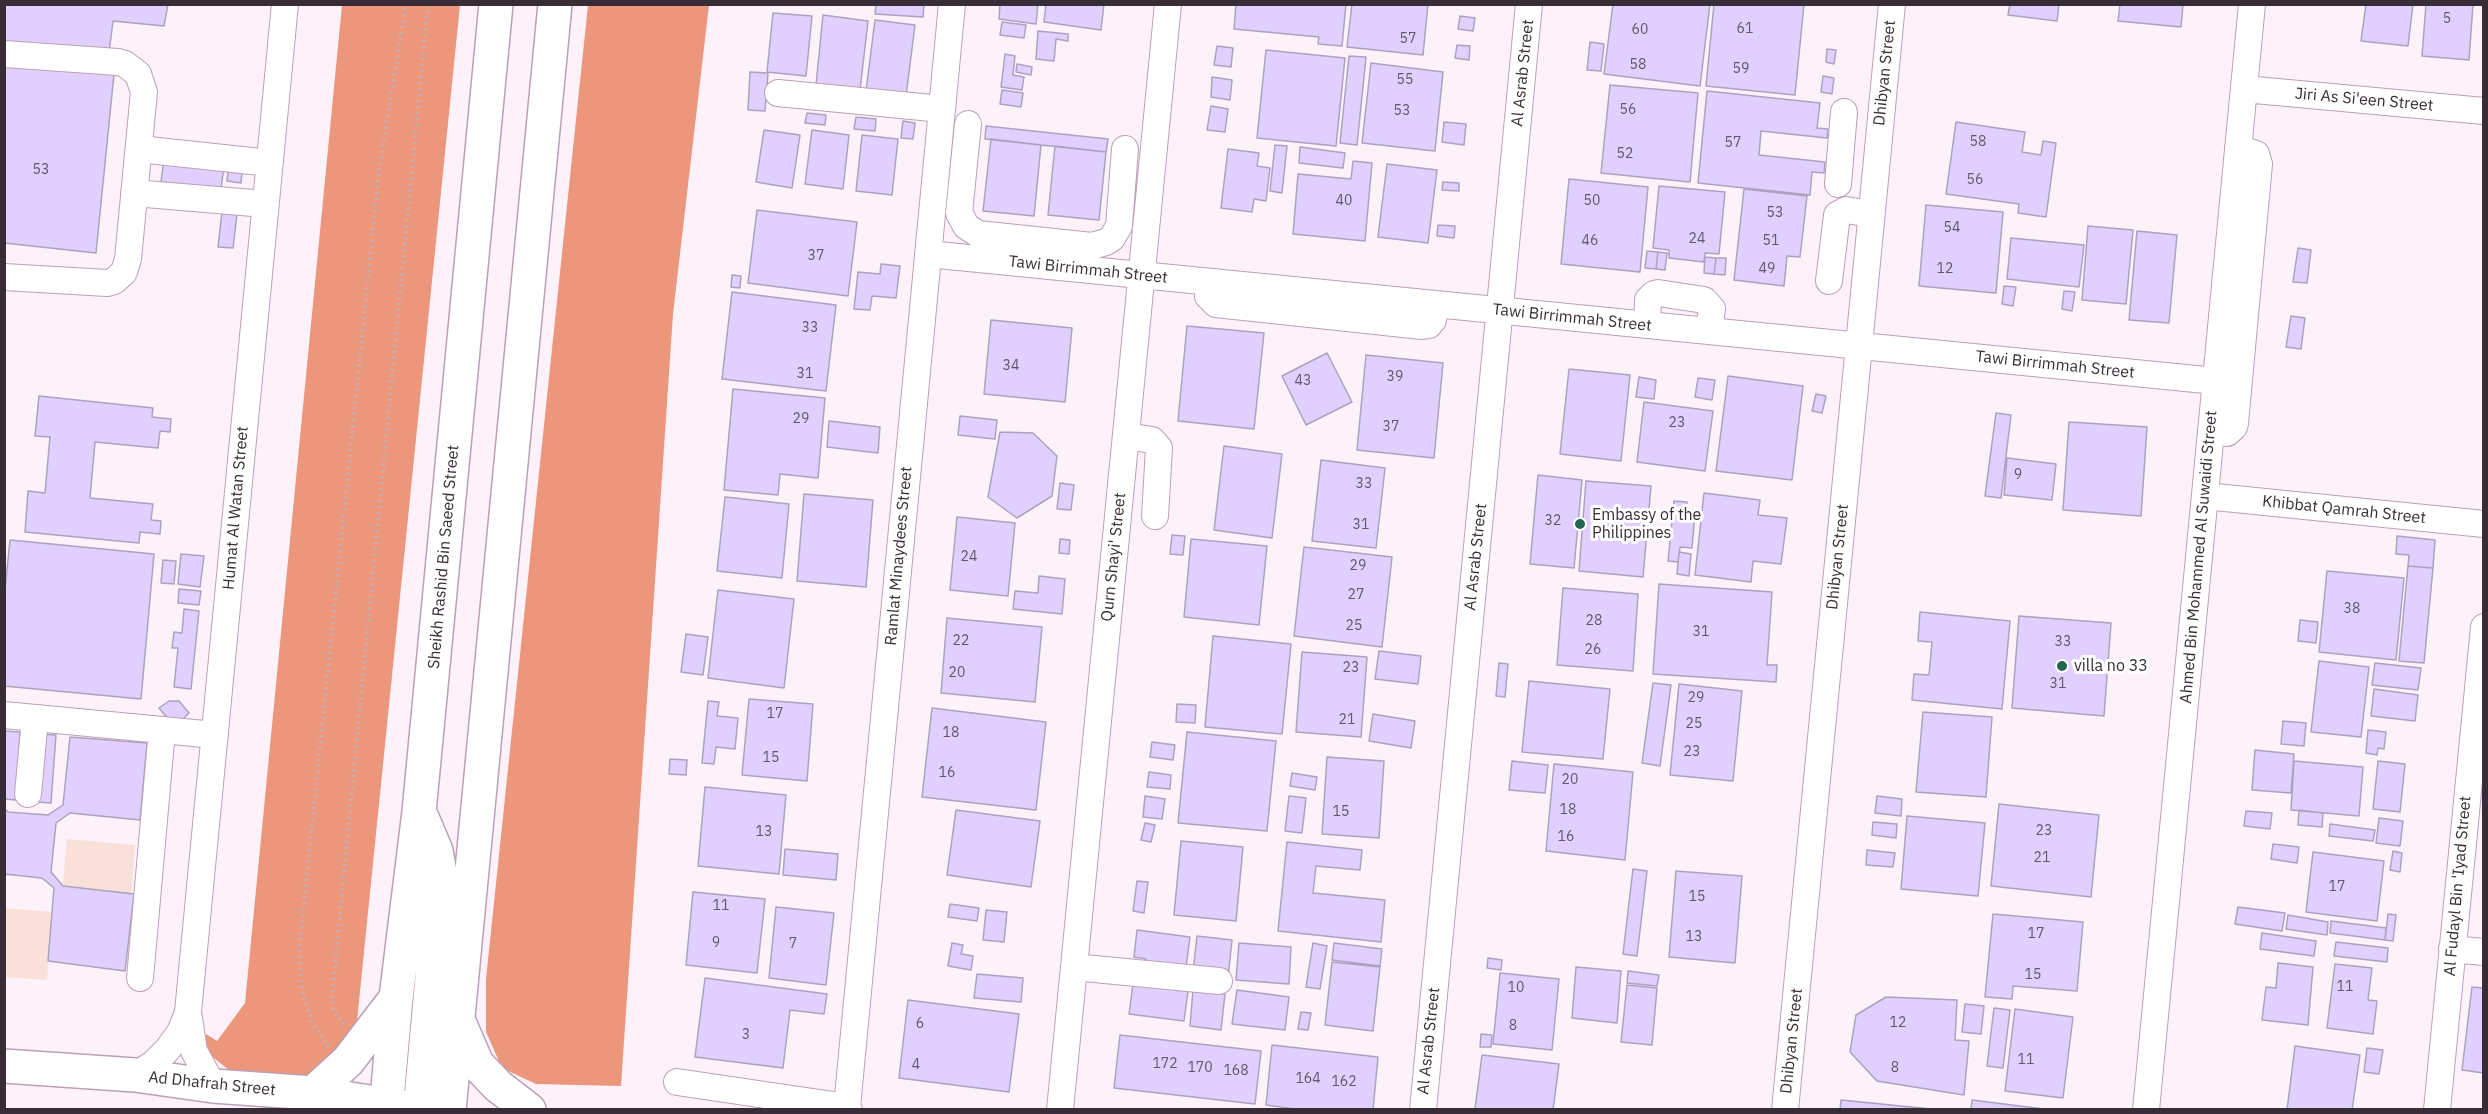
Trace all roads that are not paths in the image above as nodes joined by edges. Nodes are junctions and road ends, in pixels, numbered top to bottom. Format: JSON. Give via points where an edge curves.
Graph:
{"nodes":[{"id":1,"x":285,"y":4,"type":"edge"},
{"id":2,"x":496,"y":4,"type":"edge"},
{"id":3,"x":555,"y":4,"type":"edge"},
{"id":4,"x":952,"y":4,"type":"edge"},
{"id":5,"x":1168,"y":4,"type":"edge"},
{"id":6,"x":1529,"y":4,"type":"edge"},
{"id":7,"x":1892,"y":4,"type":"edge"},
{"id":8,"x":2252,"y":4,"type":"edge"},
{"id":9,"x":4,"y":54,"type":"edge"},
{"id":10,"x":2244,"y":89,"type":"junction"},
{"id":11,"x":778,"y":93,"type":"dead end"},
{"id":12,"x":942,"y":109,"type":"junction"},
{"id":13,"x":2484,"y":111,"type":"edge"},
{"id":14,"x":1844,"y":112,"type":"dead end"},
{"id":15,"x":968,"y":124,"type":"dead end"},
{"id":16,"x":2238,"y":148,"type":"junction"},
{"id":17,"x":139,"y":149,"type":"junction"},
{"id":18,"x":1125,"y":149,"type":"dead end"},
{"id":19,"x":1841,"y":153,"type":"junction"},
{"id":20,"x":1877,"y":156,"type":"junction"},
{"id":21,"x":270,"y":163,"type":"junction"},
{"id":22,"x":1838,"y":184,"type":"dead end"},
{"id":23,"x":134,"y":193,"type":"junction"},
{"id":24,"x":265,"y":204,"type":"junction"},
{"id":25,"x":1871,"y":214,"type":"junction"},
{"id":26,"x":1033,"y":252,"type":"junction"},
{"id":27,"x":928,"y":254,"type":"junction"},
{"id":28,"x":1867,"y":263,"type":"junction"},
{"id":29,"x":1142,"y":275,"type":"junction"},
{"id":30,"x":4,"y":277,"type":"edge"},
{"id":31,"x":1500,"y":310,"type":"junction"},
{"id":32,"x":1859,"y":346,"type":"junction"},
{"id":33,"x":2216,"y":381,"type":"junction"},
{"id":34,"x":2211,"y":431,"type":"junction"},
{"id":35,"x":1126,"y":436,"type":"junction"},
{"id":36,"x":1123,"y":466,"type":"junction"},
{"id":37,"x":1159,"y":471,"type":"junction"},
{"id":38,"x":2205,"y":496,"type":"junction"},
{"id":39,"x":1155,"y":516,"type":"dead end"},
{"id":40,"x":2484,"y":524,"type":"edge"},
{"id":41,"x":2484,"y":627,"type":"edge"},
{"id":42,"x":4,"y":715,"type":"edge"},
{"id":43,"x":35,"y":718,"type":"junction"},
{"id":44,"x":162,"y":730,"type":"junction"},
{"id":45,"x":215,"y":735,"type":"junction"},
{"id":46,"x":28,"y":794,"type":"dead end"},
{"id":47,"x":419,"y":812,"type":"junction"},
{"id":48,"x":2452,"y":949,"type":"junction"},
{"id":49,"x":2484,"y":952,"type":"edge"},
{"id":50,"x":1074,"y":967,"type":"junction"},
{"id":51,"x":140,"y":978,"type":"dead end"},
{"id":52,"x":1219,"y":981,"type":"dead end"},
{"id":53,"x":396,"y":998,"type":"junction"},
{"id":54,"x":188,"y":1012,"type":"junction"},
{"id":55,"x":458,"y":1018,"type":"junction"},
{"id":56,"x":4,"y":1066,"type":"edge"},
{"id":57,"x":135,"y":1076,"type":"junction"},
{"id":58,"x":677,"y":1082,"type":"dead end"},
{"id":59,"x":213,"y":1086,"type":"junction"},
{"id":60,"x":313,"y":1093,"type":"junction"},
{"id":61,"x":387,"y":1108,"type":"edge"},
{"id":62,"x":847,"y":1109,"type":"edge"},
{"id":63,"x":419,"y":1110,"type":"edge"},
{"id":64,"x":449,"y":1110,"type":"edge"},
{"id":65,"x":529,"y":1110,"type":"edge"},
{"id":66,"x":1060,"y":1110,"type":"edge"},
{"id":67,"x":1423,"y":1110,"type":"edge"},
{"id":68,"x":1785,"y":1110,"type":"edge"},
{"id":69,"x":2146,"y":1110,"type":"edge"},
{"id":70,"x":2437,"y":1110,"type":"edge"}],
"edges":[{"from":1,"to":21,"type":"street","name":"Humat Al Watan Street"},
{"from":2,"to":47,"type":"main road","name":"Sheikh Rashid Bin Saeed Street"},
{"from":3,"to":55,"type":"main road"},
{"from":4,"to":12,"type":"street","name":"Ramlat Minaydees Street"},
{"from":5,"to":29,"type":"street","name":"Qurn Shayi' Street"},
{"from":6,"to":31,"type":"street","name":"Al Asrab Street"},
{"from":7,"to":20,"type":"street","name":"Dhibyan Street"},
{"from":8,"to":10,"type":"street","name":"Ahmed Bin Mohammed Al Suwaidi Street"},
{"from":9,"to":17,"type":"street","via":[[118,62],[132,68],[144,92]]},
{"from":10,"to":13,"type":"street","name":"Jiri As Si'een Street"},
{"from":10,"to":16,"type":"street","name":"Ahmed Bin Mohammed Al Suwaidi Street"},
{"from":11,"to":12,"type":"street"},
{"from":12,"to":27,"type":"street","name":"Ramlat Minaydees Street"},
{"from":14,"to":19,"type":"street"},
{"from":15,"to":26,"type":"street","via":[[959,206],[962,220],[971,231]]},
{"from":16,"to":33,"type":"street","name":"Ahmed Bin Mohammed Al Suwaidi Street"},
{"from":16,"to":34,"type":"street","via":[[2253,152],[2259,164],[2236,411],[2231,431]]},
{"from":17,"to":21,"type":"street"},
{"from":17,"to":23,"type":"street"},
{"from":18,"to":26,"type":"street","via":[[1119,226],[1112,238],[1100,245]]},
{"from":19,"to":20,"type":"street"},
{"from":19,"to":22,"type":"street"},
{"from":20,"to":25,"type":"street","name":"Dhibyan Street"},
{"from":21,"to":24,"type":"street","name":"Humat Al Watan Street"},
{"from":23,"to":24,"type":"street"},
{"from":23,"to":30,"type":"street","via":[[127,266],[114,281],[100,284]]},
{"from":24,"to":45,"type":"street","name":"Humat Al Watan Street"},
{"from":25,"to":28,"type":"street","name":"Dhibyan Street"},
{"from":25,"to":28,"type":"street","via":[[1846,210],[1837,215],[1830,269]]},
{"from":26,"to":27,"type":"street","name":"Tawi Birrimmah Street"},
{"from":26,"to":29,"type":"street","name":"Tawi Birrimmah Street"},
{"from":27,"to":62,"type":"street","name":"Ramlat Minaydees Street"},
{"from":28,"to":32,"type":"street","name":"Dhibyan Street"},
{"from":29,"to":31,"type":"street","name":"Tawi Birrimmah Street"},
{"from":29,"to":35,"type":"street","name":"Qurn Shayi' Street"},
{"from":31,"to":32,"type":"street","name":"Tawi Birrimmah Street"},
{"from":31,"to":67,"type":"street","name":"Al Asrab Street"},
{"from":32,"to":33,"type":"street","name":"Tawi Birrimmah Street"},
{"from":32,"to":68,"type":"street","name":"Dhibyan Street"},
{"from":33,"to":34,"type":"street","name":"Ahmed Bin Mohammed Al Suwaidi Street"},
{"from":34,"to":38,"type":"street","name":"Ahmed Bin Mohammed Al Suwaidi Street"},
{"from":35,"to":36,"type":"street","name":"Qurn Shayi' Street"},
{"from":35,"to":37,"type":"street","via":[[1147,438],[1156,444],[1161,453]]},
{"from":36,"to":37,"type":"street"},
{"from":36,"to":50,"type":"street","name":"Qurn Shayi' Street"},
{"from":37,"to":39,"type":"street"},
{"from":38,"to":40,"type":"street","name":"Khibbat Qamrah Street"},
{"from":38,"to":69,"type":"street","name":"Ahmed Bin Mohammed Al Suwaidi Street"},
{"from":41,"to":48,"type":"street","name":"Al Fudayl Bin 'Iyad Street"},
{"from":42,"to":43,"type":"street"},
{"from":43,"to":44,"type":"street"},
{"from":43,"to":46,"type":"street"},
{"from":44,"to":45,"type":"street"},
{"from":44,"to":51,"type":"street"},
{"from":45,"to":54,"type":"street","name":"Humat Al Watan Street"},
{"from":47,"to":53,"type":"main road","name":"Sheikh Rashid Bin Saeed Street"},
{"from":47,"to":63,"type":"main road","via":[[436,851],[441,879]]},
{"from":48,"to":49,"type":"street"},
{"from":48,"to":70,"type":"street","name":"Al Fudayl Bin 'Iyad Street"},
{"from":50,"to":52,"type":"street"},
{"from":50,"to":66,"type":"street","name":"Qurn Shayi' Street"},
{"from":53,"to":60,"type":"main road","via":[[348,1061]]},
{"from":53,"to":61,"type":"main road","name":"Sheikh Rashid Bin Saeed Street"},
{"from":54,"to":57,"type":"street","name":"Humat Al Watan Street","via":[[168,1049]]},
{"from":54,"to":59,"type":"street","name":"Humat Al Watan Street","via":[[194,1052]]},
{"from":55,"to":64,"type":"main road"},
{"from":55,"to":65,"type":"main road","via":[[477,1064]]},
{"from":56,"to":57,"type":"main road","name":"Ad Dhafrah Street"},
{"from":57,"to":59,"type":"main road","name":"Ad Dhafrah Street"},
{"from":58,"to":62,"type":"street"},
{"from":59,"to":60,"type":"main road","name":"Ad Dhafrah Street"},
{"from":60,"to":61,"type":"main road","name":"Ad Dhafrah Street"},
{"from":61,"to":63,"type":"main road","name":"Ad Dhafrah Street"}]}
